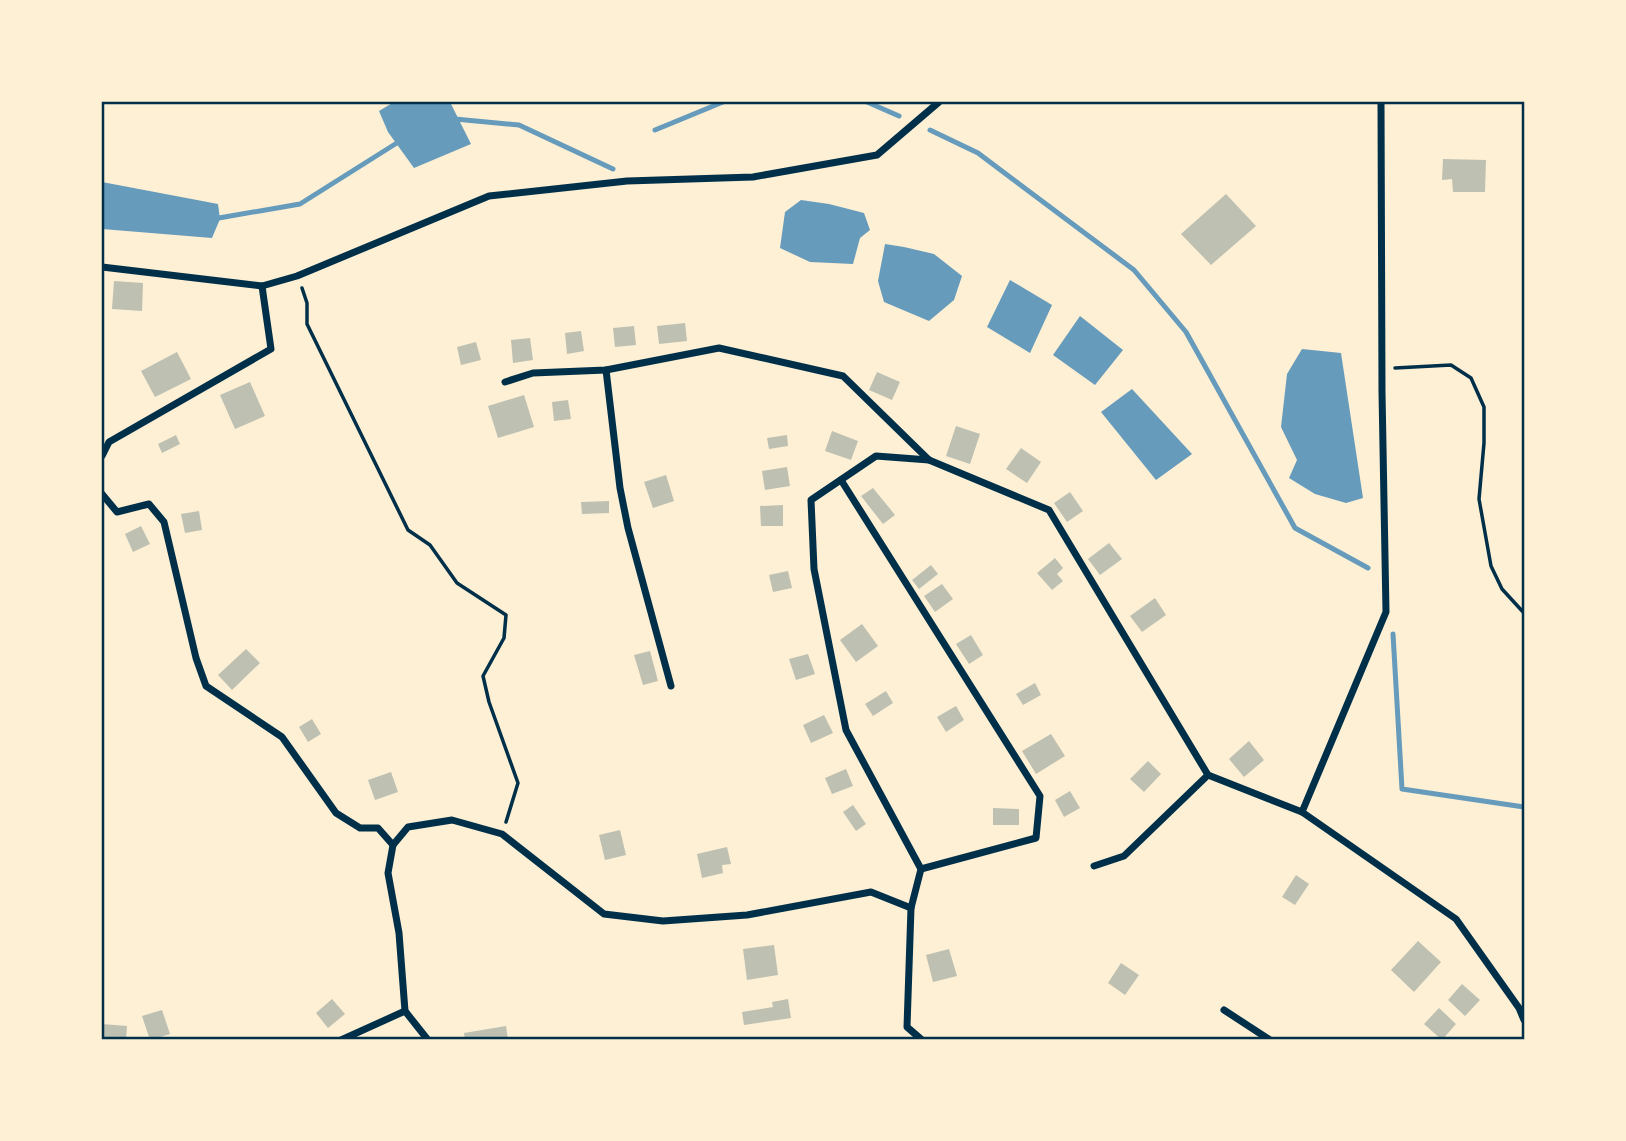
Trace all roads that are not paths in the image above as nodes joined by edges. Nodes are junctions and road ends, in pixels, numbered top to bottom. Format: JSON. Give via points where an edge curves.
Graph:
{"nodes":[{"id":1,"x":939,"y":102,"type":"edge"},
{"id":2,"x":1381,"y":102,"type":"edge"},
{"id":3,"x":102,"y":267,"type":"edge"},
{"id":4,"x":262,"y":286,"type":"junction"},
{"id":5,"x":606,"y":370,"type":"junction"},
{"id":6,"x":505,"y":382,"type":"dead end"},
{"id":7,"x":102,"y":456,"type":"edge"},
{"id":8,"x":929,"y":460,"type":"junction"},
{"id":9,"x":841,"y":480,"type":"junction"},
{"id":10,"x":102,"y":494,"type":"edge"},
{"id":11,"x":671,"y":686,"type":"dead end"},
{"id":12,"x":1208,"y":775,"type":"junction"},
{"id":13,"x":1302,"y":812,"type":"junction"},
{"id":14,"x":393,"y":845,"type":"junction"},
{"id":15,"x":1094,"y":866,"type":"dead end"},
{"id":16,"x":921,"y":869,"type":"junction"},
{"id":17,"x":911,"y":908,"type":"junction"},
{"id":18,"x":1224,"y":1010,"type":"dead end"},
{"id":19,"x":405,"y":1011,"type":"junction"},
{"id":20,"x":1524,"y":1020,"type":"edge"},
{"id":21,"x":341,"y":1040,"type":"edge"},
{"id":22,"x":428,"y":1040,"type":"edge"},
{"id":23,"x":922,"y":1040,"type":"edge"},
{"id":24,"x":1270,"y":1040,"type":"edge"}],
"edges":[{"from":1,"to":4,"type":"street","via":[[877,155],[753,177],[627,181],[489,196],[297,276]]},
{"from":2,"to":13,"type":"street","via":[[1386,612]]},
{"from":3,"to":4,"type":"street"},
{"from":4,"to":7,"type":"street","via":[[271,349],[109,442]]},
{"from":5,"to":6,"type":"street","via":[[533,373]]},
{"from":5,"to":8,"type":"street","via":[[719,348],[843,376]]},
{"from":5,"to":11,"type":"street","via":[[628,528]]},
{"from":8,"to":9,"type":"street","via":[[876,456]]},
{"from":8,"to":12,"type":"street","via":[[1049,510]]},
{"from":9,"to":16,"type":"street","via":[[811,500],[814,569],[846,730]]},
{"from":9,"to":16,"type":"street","via":[[1040,796],[1036,838]]},
{"from":10,"to":14,"type":"street","via":[[117,512],[149,504],[164,522],[195,658],[206,686],[282,737],[336,813],[360,828],[378,828]]},
{"from":12,"to":13,"type":"street"},
{"from":12,"to":15,"type":"street","via":[[1124,856]]},
{"from":13,"to":20,"type":"street","via":[[1456,919]]},
{"from":14,"to":17,"type":"street","via":[[408,827],[452,820],[502,834],[604,914],[663,921],[747,915],[871,892]]},
{"from":14,"to":19,"type":"street","via":[[388,873],[399,933]]},
{"from":16,"to":17,"type":"street"},
{"from":17,"to":23,"type":"street","via":[[907,1027]]},
{"from":18,"to":24,"type":"street"},
{"from":19,"to":21,"type":"street"},
{"from":19,"to":22,"type":"street"}]}
